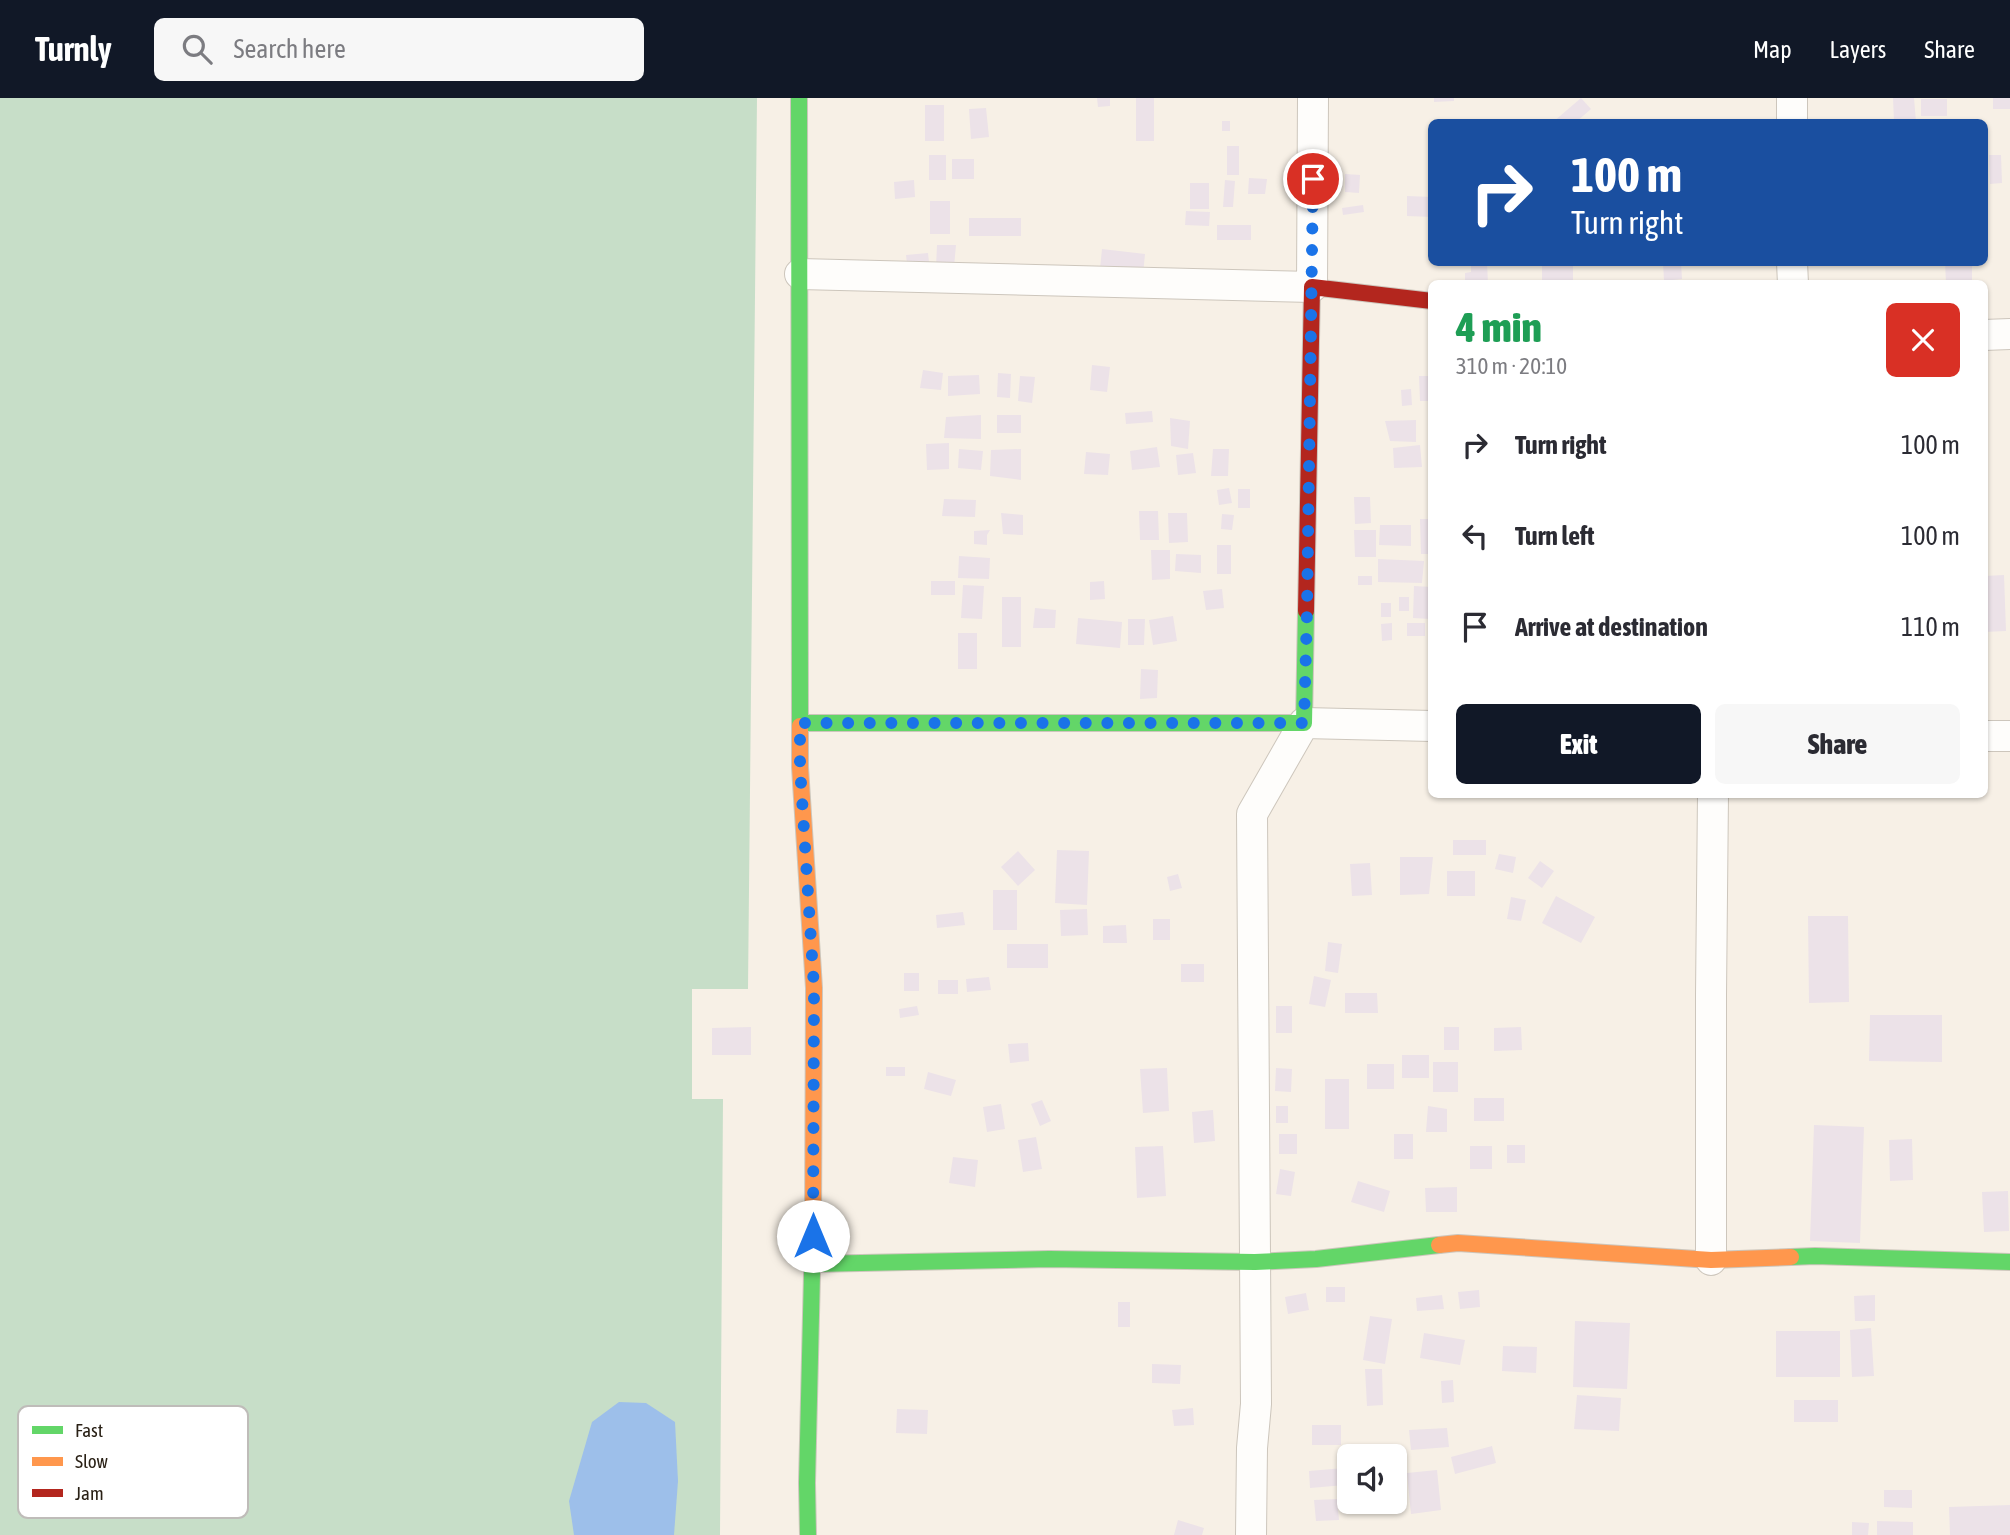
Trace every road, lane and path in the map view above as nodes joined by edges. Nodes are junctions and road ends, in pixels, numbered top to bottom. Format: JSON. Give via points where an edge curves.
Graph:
{"nodes":[{"id":1,"x":799,"y":98,"type":"edge"},
{"id":2,"x":1313,"y":98,"type":"edge"},
{"id":3,"x":1792,"y":98,"type":"edge"},
{"id":4,"x":1792,"y":119,"type":"edge"},
{"id":5,"x":800,"y":274,"type":"junction"},
{"id":6,"x":1312,"y":287,"type":"junction"},
{"id":7,"x":1428,"y":301,"type":"edge"},
{"id":8,"x":2010,"y":334,"type":"edge"},
{"id":9,"x":1988,"y":335,"type":"edge"},
{"id":10,"x":800,"y":723,"type":"junction"},
{"id":11,"x":1304,"y":723,"type":"junction"},
{"id":12,"x":1428,"y":726,"type":"edge"},
{"id":13,"x":1988,"y":736,"type":"edge"},
{"id":14,"x":2010,"y":736,"type":"edge"},
{"id":15,"x":1713,"y":798,"type":"edge"},
{"id":16,"x":1711,"y":1260,"type":"junction"},
{"id":17,"x":1255,"y":1262,"type":"junction"},
{"id":18,"x":2010,"y":1262,"type":"edge"},
{"id":19,"x":813,"y":1264,"type":"junction"},
{"id":20,"x":808,"y":1535,"type":"edge"},
{"id":21,"x":1251,"y":1535,"type":"edge"}],
"edges":[{"from":1,"to":5,"type":"street"},
{"from":2,"to":6,"type":"street"},
{"from":3,"to":4,"type":"street"},
{"from":5,"to":6,"type":"street"},
{"from":5,"to":10,"type":"street"},
{"from":6,"to":7,"type":"street"},
{"from":6,"to":11,"type":"street"},
{"from":8,"to":9,"type":"street"},
{"from":10,"to":11,"type":"street"},
{"from":10,"to":19,"type":"street","via":[[814,988]]},
{"from":11,"to":12,"type":"street"},
{"from":11,"to":17,"type":"street","via":[[1252,814]]},
{"from":13,"to":14,"type":"street"},
{"from":15,"to":16,"type":"street"},
{"from":16,"to":17,"type":"street","via":[[1458,1243]]},
{"from":16,"to":18,"type":"street","via":[[1815,1256]]},
{"from":17,"to":19,"type":"street","via":[[1049,1259]]},
{"from":17,"to":21,"type":"street"},
{"from":19,"to":20,"type":"street"}]}
